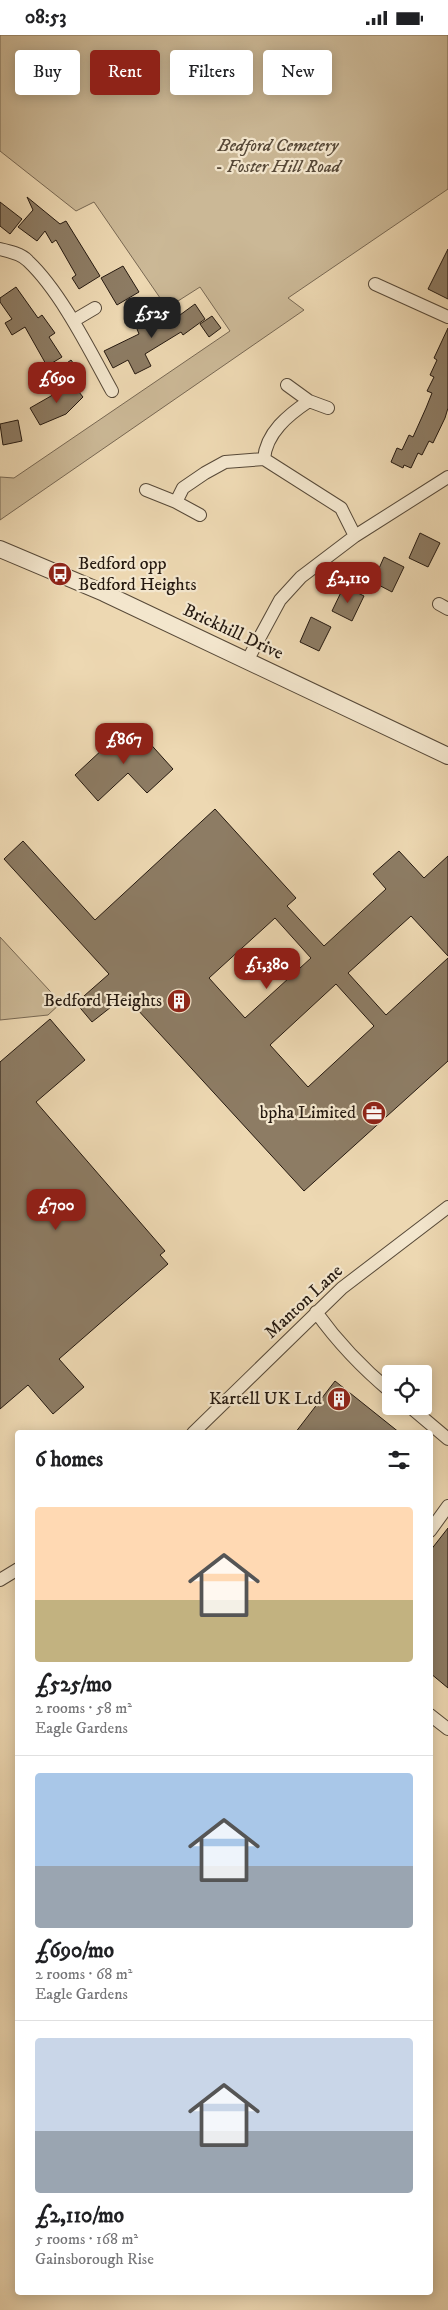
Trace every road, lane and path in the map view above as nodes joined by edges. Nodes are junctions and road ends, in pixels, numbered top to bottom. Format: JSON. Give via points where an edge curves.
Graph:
{"nodes":[{"id":1,"x":0,"y":249,"type":"edge"},
{"id":2,"x":375,"y":284,"type":"dead end"},
{"id":3,"x":95,"y":308,"type":"dead end"},
{"id":4,"x":448,"y":317,"type":"edge"},
{"id":5,"x":73,"y":321,"type":"junction"},
{"id":6,"x":287,"y":385,"type":"dead end"},
{"id":7,"x":112,"y":391,"type":"dead end"},
{"id":8,"x":309,"y":401,"type":"junction"},
{"id":9,"x":328,"y":408,"type":"dead end"},
{"id":10,"x":264,"y":459,"type":"junction"},
{"id":11,"x":448,"y":477,"type":"edge"},
{"id":12,"x":146,"y":490,"type":"dead end"},
{"id":13,"x":176,"y":501,"type":"junction"},
{"id":14,"x":200,"y":515,"type":"dead end"},
{"id":15,"x":354,"y":536,"type":"junction"},
{"id":16,"x":0,"y":549,"type":"edge"},
{"id":17,"x":247,"y":661,"type":"junction"},
{"id":18,"x":448,"y":756,"type":"edge"},
{"id":19,"x":448,"y":1207,"type":"edge"},
{"id":20,"x":316,"y":1313,"type":"junction"},
{"id":21,"x":382,"y":1384,"type":"edge"},
{"id":22,"x":420,"y":1415,"type":"edge"},
{"id":23,"x":196,"y":1430,"type":"edge"},
{"id":24,"x":448,"y":1439,"type":"edge"},
{"id":25,"x":448,"y":1506,"type":"edge"},
{"id":26,"x":433,"y":1527,"type":"edge"},
{"id":27,"x":15,"y":1571,"type":"edge"},
{"id":28,"x":0,"y":1580,"type":"edge"},
{"id":29,"x":433,"y":1717,"type":"edge"},
{"id":30,"x":448,"y":1729,"type":"edge"}],
"edges":[{"from":1,"to":5,"type":"street","via":[[27,259]]},
{"from":2,"to":4,"type":"street","via":[[394,286]]},
{"from":3,"to":5,"type":"street"},
{"from":5,"to":7,"type":"street"},
{"from":6,"to":8,"type":"street"},
{"from":8,"to":9,"type":"street"},
{"from":8,"to":10,"type":"street","via":[[273,433]]},
{"from":10,"to":13,"type":"street","via":[[225,462],[183,488]]},
{"from":10,"to":15,"type":"street","via":[[341,508]]},
{"from":11,"to":15,"type":"street"},
{"from":12,"to":13,"type":"street"},
{"from":13,"to":14,"type":"street"},
{"from":15,"to":17,"type":"street","via":[[301,577],[280,600]]},
{"from":16,"to":17,"type":"street","name":"Brickhill Drive","via":[[104,593]]},
{"from":17,"to":18,"type":"street","name":"Brickhill Drive"},
{"from":19,"to":20,"type":"street","name":"Manton Lane","via":[[342,1288]]},
{"from":20,"to":21,"type":"street","via":[[338,1343]]},
{"from":20,"to":23,"type":"street","name":"Manton Lane"},
{"from":22,"to":24,"type":"street"},
{"from":25,"to":26,"type":"street"},
{"from":27,"to":28,"type":"street"},
{"from":29,"to":30,"type":"street"}]}
